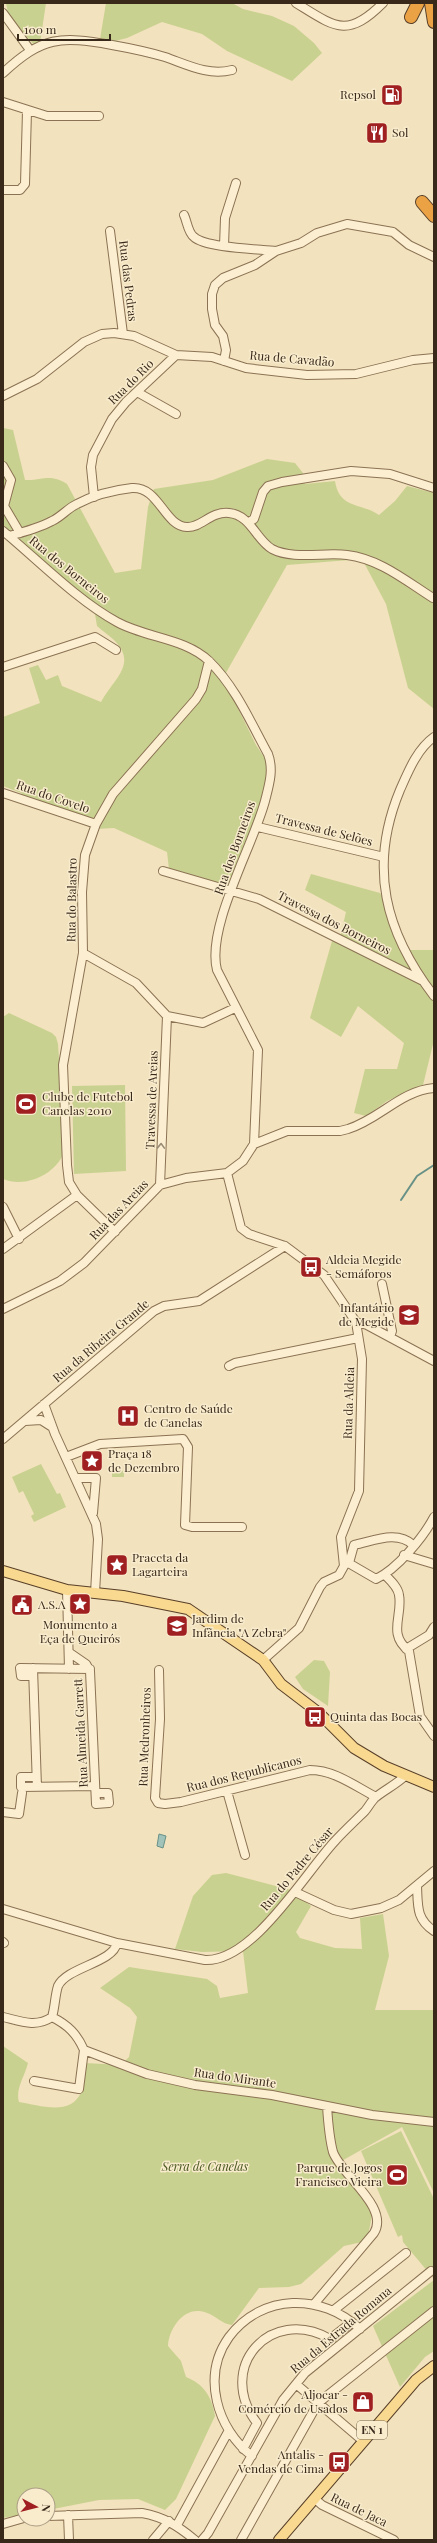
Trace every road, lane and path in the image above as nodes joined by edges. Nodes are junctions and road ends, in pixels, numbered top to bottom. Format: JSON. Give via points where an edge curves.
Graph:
{"nodes":[{"id":1,"x":296,"y":3,"type":"edge"},
{"id":2,"x":418,"y":3,"type":"edge"},
{"id":3,"x":432,"y":3,"type":"edge"},
{"id":4,"x":380,"y":4,"type":"edge"},
{"id":5,"x":3,"y":13,"type":"edge"},
{"id":6,"x":411,"y":17,"type":"dead end"},
{"id":7,"x":434,"y":22,"type":"edge"},
{"id":8,"x":30,"y":50,"type":"junction"},
{"id":9,"x":232,"y":70,"type":"dead end"},
{"id":10,"x":3,"y":73,"type":"edge"},
{"id":11,"x":3,"y":102,"type":"edge"},
{"id":12,"x":27,"y":111,"type":"junction"},
{"id":13,"x":99,"y":116,"type":"dead end"},
{"id":14,"x":236,"y":183,"type":"dead end"},
{"id":15,"x":3,"y":190,"type":"edge"},
{"id":16,"x":422,"y":202,"type":"dead end"},
{"id":17,"x":184,"y":214,"type":"dead end"},
{"id":18,"x":434,"y":216,"type":"edge"},
{"id":19,"x":110,"y":231,"type":"dead end"},
{"id":20,"x":224,"y":246,"type":"junction"},
{"id":21,"x":276,"y":251,"type":"junction"},
{"id":22,"x":434,"y":257,"type":"edge"},
{"id":23,"x":123,"y":334,"type":"junction"},
{"id":24,"x":176,"y":355,"type":"junction"},
{"id":25,"x":434,"y":358,"type":"edge"},
{"id":26,"x":224,"y":361,"type":"junction"},
{"id":27,"x":137,"y":392,"type":"junction"},
{"id":28,"x":3,"y":396,"type":"edge"},
{"id":29,"x":176,"y":414,"type":"dead end"},
{"id":30,"x":3,"y":466,"type":"edge"},
{"id":31,"x":434,"y":488,"type":"edge"},
{"id":32,"x":94,"y":497,"type":"junction"},
{"id":33,"x":249,"y":522,"type":"junction"},
{"id":34,"x":6,"y":533,"type":"edge"},
{"id":35,"x":20,"y":533,"type":"junction"},
{"id":36,"x":433,"y":598,"type":"dead end"},
{"id":37,"x":116,"y":650,"type":"dead end"},
{"id":38,"x":209,"y":661,"type":"junction"},
{"id":39,"x":3,"y":667,"type":"edge"},
{"id":40,"x":434,"y":737,"type":"edge"},
{"id":41,"x":3,"y":793,"type":"edge"},
{"id":42,"x":96,"y":824,"type":"junction"},
{"id":43,"x":258,"y":827,"type":"junction"},
{"id":44,"x":384,"y":857,"type":"junction"},
{"id":45,"x":163,"y":871,"type":"dead end"},
{"id":46,"x":232,"y":891,"type":"junction"},
{"id":47,"x":83,"y":953,"type":"junction"},
{"id":48,"x":424,"y":981,"type":"junction"},
{"id":49,"x":434,"y":996,"type":"edge"},
{"id":50,"x":235,"y":1008,"type":"junction"},
{"id":51,"x":167,"y":1016,"type":"junction"},
{"id":52,"x":434,"y":1088,"type":"edge"},
{"id":53,"x":254,"y":1144,"type":"junction"},
{"id":54,"x":227,"y":1172,"type":"junction"},
{"id":55,"x":160,"y":1185,"type":"junction"},
{"id":56,"x":77,"y":1195,"type":"junction"},
{"id":57,"x":3,"y":1207,"type":"edge"},
{"id":58,"x":115,"y":1232,"type":"junction"},
{"id":59,"x":19,"y":1239,"type":"junction"},
{"id":60,"x":285,"y":1246,"type":"junction"},
{"id":61,"x":3,"y":1248,"type":"edge"},
{"id":62,"x":382,"y":1284,"type":"dead end"},
{"id":63,"x":3,"y":1309,"type":"edge"},
{"id":64,"x":356,"y":1322,"type":"junction"},
{"id":65,"x":390,"y":1337,"type":"junction"},
{"id":66,"x":358,"y":1338,"type":"junction"},
{"id":67,"x":434,"y":1361,"type":"edge"},
{"id":68,"x":230,"y":1366,"type":"dead end"},
{"id":69,"x":44,"y":1404,"type":"junction"},
{"id":70,"x":24,"y":1421,"type":"junction"},
{"id":71,"x":52,"y":1427,"type":"junction"},
{"id":72,"x":3,"y":1439,"type":"edge"},
{"id":73,"x":66,"y":1457,"type":"junction"},
{"id":74,"x":76,"y":1478,"type":"junction"},
{"id":75,"x":93,"y":1516,"type":"junction"},
{"id":76,"x":434,"y":1517,"type":"edge"},
{"id":77,"x":242,"y":1527,"type":"dead end"},
{"id":78,"x":413,"y":1545,"type":"junction"},
{"id":79,"x":404,"y":1555,"type":"junction"},
{"id":80,"x":347,"y":1562,"type":"junction"},
{"id":81,"x":434,"y":1564,"type":"edge"},
{"id":82,"x":3,"y":1570,"type":"edge"},
{"id":83,"x":385,"y":1575,"type":"junction"},
{"id":84,"x":67,"y":1590,"type":"junction"},
{"id":85,"x":95,"y":1593,"type":"junction"},
{"id":86,"x":434,"y":1627,"type":"edge"},
{"id":87,"x":406,"y":1649,"type":"junction"},
{"id":88,"x":70,"y":1653,"type":"junction"},
{"id":89,"x":263,"y":1660,"type":"junction"},
{"id":90,"x":32,"y":1668,"type":"junction"},
{"id":91,"x":69,"y":1669,"type":"junction"},
{"id":92,"x":90,"y":1670,"type":"junction"},
{"id":93,"x":159,"y":1670,"type":"dead end"},
{"id":94,"x":33,"y":1676,"type":"junction"},
{"id":95,"x":434,"y":1736,"type":"edge"},
{"id":96,"x":406,"y":1775,"type":"junction"},
{"id":97,"x":36,"y":1777,"type":"junction"},
{"id":98,"x":37,"y":1787,"type":"junction"},
{"id":99,"x":434,"y":1787,"type":"edge"},
{"id":100,"x":22,"y":1790,"type":"junction"},
{"id":101,"x":226,"y":1791,"type":"junction"},
{"id":102,"x":376,"y":1797,"type":"junction"},
{"id":103,"x":160,"y":1804,"type":"joint"},
{"id":104,"x":3,"y":1812,"type":"edge"},
{"id":105,"x":245,"y":1855,"type":"dead end"},
{"id":106,"x":434,"y":1871,"type":"edge"},
{"id":107,"x":417,"y":1886,"type":"junction"},
{"id":108,"x":295,"y":1892,"type":"junction"},
{"id":109,"x":3,"y":1909,"type":"edge"},
{"id":110,"x":434,"y":1931,"type":"edge"},
{"id":111,"x":117,"y":1943,"type":"junction"},
{"id":112,"x":3,"y":2017,"type":"edge"},
{"id":113,"x":52,"y":2017,"type":"junction"},
{"id":114,"x":84,"y":2050,"type":"junction"},
{"id":115,"x":34,"y":2081,"type":"dead end"},
{"id":116,"x":327,"y":2106,"type":"junction"},
{"id":117,"x":434,"y":2122,"type":"edge"},
{"id":118,"x":406,"y":2253,"type":"dead end"},
{"id":119,"x":431,"y":2270,"type":"dead end"},
{"id":120,"x":316,"y":2303,"type":"junction"},
{"id":121,"x":334,"y":2310,"type":"junction"},
{"id":122,"x":434,"y":2311,"type":"edge"},
{"id":123,"x":352,"y":2322,"type":"junction"},
{"id":124,"x":360,"y":2329,"type":"junction"},
{"id":125,"x":434,"y":2366,"type":"edge"},
{"id":126,"x":296,"y":2384,"type":"junction"},
{"id":127,"x":318,"y":2403,"type":"junction"},
{"id":128,"x":228,"y":2432,"type":"junction"},
{"id":129,"x":363,"y":2441,"type":"junction"},
{"id":130,"x":243,"y":2449,"type":"junction"},
{"id":131,"x":252,"y":2456,"type":"junction"},
{"id":132,"x":315,"y":2499,"type":"junction"},
{"id":133,"x":68,"y":2515,"type":"junction"},
{"id":134,"x":56,"y":2516,"type":"edge"},
{"id":135,"x":16,"y":2520,"type":"edge"},
{"id":136,"x":173,"y":2523,"type":"junction"},
{"id":137,"x":3,"y":2524,"type":"edge"},
{"id":138,"x":69,"y":2540,"type":"edge"},
{"id":139,"x":153,"y":2540,"type":"edge"},
{"id":140,"x":195,"y":2540,"type":"edge"},
{"id":141,"x":202,"y":2540,"type":"edge"},
{"id":142,"x":241,"y":2540,"type":"edge"},
{"id":143,"x":279,"y":2540,"type":"edge"},
{"id":144,"x":394,"y":2540,"type":"edge"}],
"edges":[{"from":1,"to":4,"type":"street","via":[[325,21],[346,26],[363,21]]},
{"from":2,"to":6,"type":"highway"},
{"from":3,"to":7,"type":"highway"},
{"from":5,"to":8,"type":"street"},
{"from":8,"to":9,"type":"street","via":[[57,40],[76,39],[163,56],[206,72],[220,73]]},
{"from":8,"to":10,"type":"street"},
{"from":11,"to":12,"type":"street"},
{"from":12,"to":13,"type":"street","via":[[47,116]]},
{"from":12,"to":15,"type":"street","via":[[25,184],[20,190]]},
{"from":14,"to":20,"type":"street","via":[[225,218]]},
{"from":16,"to":18,"type":"highway"},
{"from":17,"to":20,"type":"street","via":[[193,237]]},
{"from":19,"to":23,"type":"street","name":"Rua das Pedras"},
{"from":20,"to":21,"type":"street"},
{"from":21,"to":22,"type":"street","via":[[301,243],[317,233],[347,224],[394,232],[409,245]]},
{"from":21,"to":26,"type":"street","via":[[255,265],[223,278],[215,285],[212,309],[215,325],[223,336],[226,350]]},
{"from":23,"to":24,"type":"street","name":"Rua de Cavadão"},
{"from":23,"to":28,"type":"street","name":"Rua de Cavadão","via":[[102,334],[93,337],[37,379]]},
{"from":24,"to":26,"type":"street","name":"Rua de Cavadão","via":[[212,357]]},
{"from":24,"to":27,"type":"street","name":"Rua do Rio"},
{"from":25,"to":26,"type":"street","name":"Rua de Cavadão","via":[[413,360],[356,374],[325,376],[255,370]]},
{"from":27,"to":29,"type":"street"},
{"from":27,"to":32,"type":"street","name":"Rua do Rio","via":[[112,419],[93,455],[91,467]]},
{"from":30,"to":35,"type":"street","via":[[11,480],[4,506]]},
{"from":31,"to":33,"type":"street","via":[[390,474],[352,471],[282,482],[268,486],[263,492],[254,519]]},
{"from":32,"to":33,"type":"street","via":[[135,488],[149,494],[174,521],[187,527],[218,512],[231,513]]},
{"from":32,"to":35,"type":"street","via":[[77,504],[54,521]]},
{"from":33,"to":36,"type":"street","via":[[272,549],[298,555],[346,554],[361,557],[386,567]]},
{"from":34,"to":35,"type":"street"},
{"from":34,"to":38,"type":"street","name":"Rua dos Borneiros","via":[[104,614],[126,626],[190,648]]},
{"from":37,"to":39,"type":"street","via":[[95,637]]},
{"from":38,"to":42,"type":"street","name":"Rua do Balastro","via":[[202,689],[196,699],[113,794]]},
{"from":38,"to":43,"type":"street","name":"Rua dos Borneiros","via":[[222,675],[242,707],[271,762],[271,779]]},
{"from":40,"to":44,"type":"street","via":[[417,755],[403,783],[386,829]]},
{"from":41,"to":42,"type":"street","name":"Rua do Covelo"},
{"from":42,"to":47,"type":"street","name":"Rua do Balastro","via":[[84,855]]},
{"from":43,"to":44,"type":"street","name":"Travessa de Selões"},
{"from":43,"to":46,"type":"street","name":"Rua dos Borneiros"},
{"from":44,"to":48,"type":"street","via":[[385,896],[397,932]]},
{"from":45,"to":46,"type":"street","name":"Travessa dos Borneiros"},
{"from":46,"to":48,"type":"street","name":"Travessa dos Borneiros","via":[[259,899],[303,919]]},
{"from":46,"to":50,"type":"street","name":"Rua dos Borneiros","via":[[219,928],[214,958]]},
{"from":47,"to":51,"type":"street","name":"Rua do Balastro","via":[[136,983]]},
{"from":47,"to":56,"type":"street","via":[[63,1065],[68,1178]]},
{"from":48,"to":49,"type":"street"},
{"from":50,"to":51,"type":"street","via":[[203,1023]]},
{"from":50,"to":53,"type":"street","name":"Rua dos Borneiros","via":[[258,1050]]},
{"from":55,"to":51,"type":"street","name":"Travessa de Areias","one_way":true},
{"from":52,"to":53,"type":"street","via":[[408,1094],[348,1129],[287,1131]]},
{"from":53,"to":54,"type":"street","name":"Rua das Areias","via":[[243,1161]]},
{"from":54,"to":55,"type":"street","name":"Rua das Areias","via":[[180,1179]]},
{"from":54,"to":60,"type":"street","name":"Rua da Aldeia","via":[[240,1228],[249,1234]]},
{"from":55,"to":58,"type":"street","name":"Rua das Areias"},
{"from":56,"to":58,"type":"street"},
{"from":56,"to":59,"type":"street"},
{"from":57,"to":59,"type":"street"},
{"from":58,"to":63,"type":"street","name":"Rua das Areias","via":[[84,1263],[60,1281]]},
{"from":59,"to":61,"type":"street"},
{"from":60,"to":64,"type":"street","name":"Rua da Aldeia","via":[[324,1275]]},
{"from":60,"to":69,"type":"street","name":"Rua da Ribeira Grande","via":[[198,1301],[164,1306],[154,1311]]},
{"from":62,"to":65,"type":"street","via":[[392,1331]]},
{"from":64,"to":65,"type":"street"},
{"from":64,"to":66,"type":"street","name":"Rua da Aldeia"},
{"from":65,"to":67,"type":"street"},
{"from":66,"to":68,"type":"street"},
{"from":66,"to":80,"type":"street","name":"Rua da Aldeia","via":[[362,1360],[360,1475],[356,1501],[341,1537]]},
{"from":69,"to":70,"type":"street","name":"Rua da Ribeira Grande"},
{"from":69,"to":71,"type":"street"},
{"from":70,"to":71,"type":"street","via":[[41,1420]]},
{"from":70,"to":72,"type":"street","name":"Rua da Ribeira Grande"},
{"from":71,"to":73,"type":"street"},
{"from":73,"to":74,"type":"street"},
{"from":73,"to":77,"type":"street","via":[[100,1444],[183,1439],[188,1446],[185,1525]]},
{"from":74,"to":75,"type":"street"},
{"from":74,"to":75,"type":"street","via":[[96,1478]]},
{"from":75,"to":85,"type":"street","via":[[98,1539]]},
{"from":76,"to":78,"type":"street","via":[[426,1533]]},
{"from":78,"to":79,"type":"street"},
{"from":78,"to":80,"type":"street","via":[[404,1537],[354,1545]]},
{"from":79,"to":81,"type":"street"},
{"from":79,"to":83,"type":"street"},
{"from":80,"to":83,"type":"street","via":[[376,1579]]},
{"from":80,"to":89,"type":"street","via":[[338,1574],[320,1587],[299,1628]]},
{"from":82,"to":84,"type":"main road"},
{"from":83,"to":87,"type":"street","via":[[395,1585],[399,1595],[398,1633],[401,1645]]},
{"from":84,"to":85,"type":"main road"},
{"from":84,"to":88,"type":"street"},
{"from":85,"to":89,"type":"main road","via":[[188,1609]]},
{"from":86,"to":87,"type":"street","via":[[429,1635]]},
{"from":87,"to":95,"type":"street","via":[[410,1651],[420,1716]]},
{"from":88,"to":91,"type":"street"},
{"from":88,"to":92,"type":"street"},
{"from":89,"to":96,"type":"main road","via":[[281,1684],[319,1713],[354,1748],[384,1766]]},
{"from":90,"to":91,"type":"street"},
{"from":90,"to":94,"type":"street"},
{"from":90,"to":94,"type":"street","via":[[20,1668],[20,1676]]},
{"from":91,"to":92,"type":"street"},
{"from":92,"to":98,"type":"street","name":"Rua Almeida Garrett","via":[[95,1790]]},
{"from":93,"to":103,"type":"street","name":"Rua Medronheiros","via":[[160,1719],[155,1798]]},
{"from":94,"to":97,"type":"street"},
{"from":96,"to":99,"type":"main road"},
{"from":96,"to":102,"type":"street","name":"Rua do Padre César","via":[[394,1787]]},
{"from":97,"to":98,"type":"street"},
{"from":97,"to":100,"type":"street","via":[[21,1777]]},
{"from":98,"to":100,"type":"street"},
{"from":100,"to":104,"type":"street","via":[[19,1814]]},
{"from":101,"to":102,"type":"street","name":"Rua dos Republicanos","via":[[305,1770],[315,1770],[336,1775]]},
{"from":101,"to":103,"type":"street","name":"Rua dos Republicanos","via":[[181,1802]]},
{"from":101,"to":105,"type":"street"},
{"from":102,"to":108,"type":"street","name":"Rua do Padre César","via":[[334,1841]]},
{"from":106,"to":107,"type":"street"},
{"from":107,"to":108,"type":"street","via":[[399,1900],[381,1908],[351,1914],[334,1910]]},
{"from":107,"to":110,"type":"street","via":[[420,1916],[424,1924]]},
{"from":108,"to":111,"type":"street","name":"Rua do Padre César","via":[[262,1928],[220,1959],[206,1960]]},
{"from":109,"to":111,"type":"street","name":"Rua do Padre César"},
{"from":111,"to":113,"type":"street","via":[[116,1948],[109,1954],[58,1986]]},
{"from":112,"to":113,"type":"street","via":[[36,2024]]},
{"from":113,"to":114,"type":"street","via":[[64,2023],[78,2037]]},
{"from":114,"to":115,"type":"street","via":[[79,2089]]},
{"from":114,"to":116,"type":"street","name":"Rua do Mirante","via":[[147,2074],[195,2085],[272,2095]]},
{"from":116,"to":117,"type":"street","name":"Rua do Mirante","via":[[372,2115]]},
{"from":116,"to":120,"type":"street","via":[[334,2153],[372,2205],[378,2224],[374,2234]]},
{"from":118,"to":121,"type":"street"},
{"from":119,"to":124,"type":"street","name":"Rua da Estrada Romana"},
{"from":120,"to":121,"type":"street"},
{"from":120,"to":128,"type":"street","via":[[302,2301],[267,2308],[257,2313],[229,2337],[217,2366],[215,2389],[220,2416]]},
{"from":121,"to":123,"type":"street"},
{"from":122,"to":127,"type":"street"},
{"from":123,"to":124,"type":"street"},
{"from":123,"to":130,"type":"street","via":[[330,2339],[311,2331],[294,2330],[265,2337],[253,2348],[243,2373],[243,2388],[248,2410],[257,2423]]},
{"from":124,"to":126,"type":"street","name":"Rua da Estrada Romana","via":[[305,2373]]},
{"from":125,"to":129,"type":"main road","number":"EN 1","via":[[416,2380]]},
{"from":126,"to":127,"type":"street"},
{"from":126,"to":131,"type":"street","name":"Rua da Estrada Romana","via":[[283,2400]]},
{"from":127,"to":129,"type":"street"},
{"from":127,"to":142,"type":"street"},
{"from":128,"to":130,"type":"street"},
{"from":128,"to":136,"type":"street"},
{"from":129,"to":132,"type":"main road","number":"EN 1"},
{"from":130,"to":131,"type":"street"},
{"from":131,"to":141,"type":"street","name":"Rua da Estrada Romana"},
{"from":132,"to":143,"type":"main road","number":"EN 1"},
{"from":132,"to":144,"type":"street","name":"Rua de Jaca","via":[[322,2505]]},
{"from":133,"to":134,"type":"street"},
{"from":133,"to":136,"type":"street","via":[[133,2512],[157,2516]]},
{"from":133,"to":138,"type":"street"},
{"from":135,"to":137,"type":"street"},
{"from":136,"to":139,"type":"street"},
{"from":136,"to":140,"type":"street"}]}
